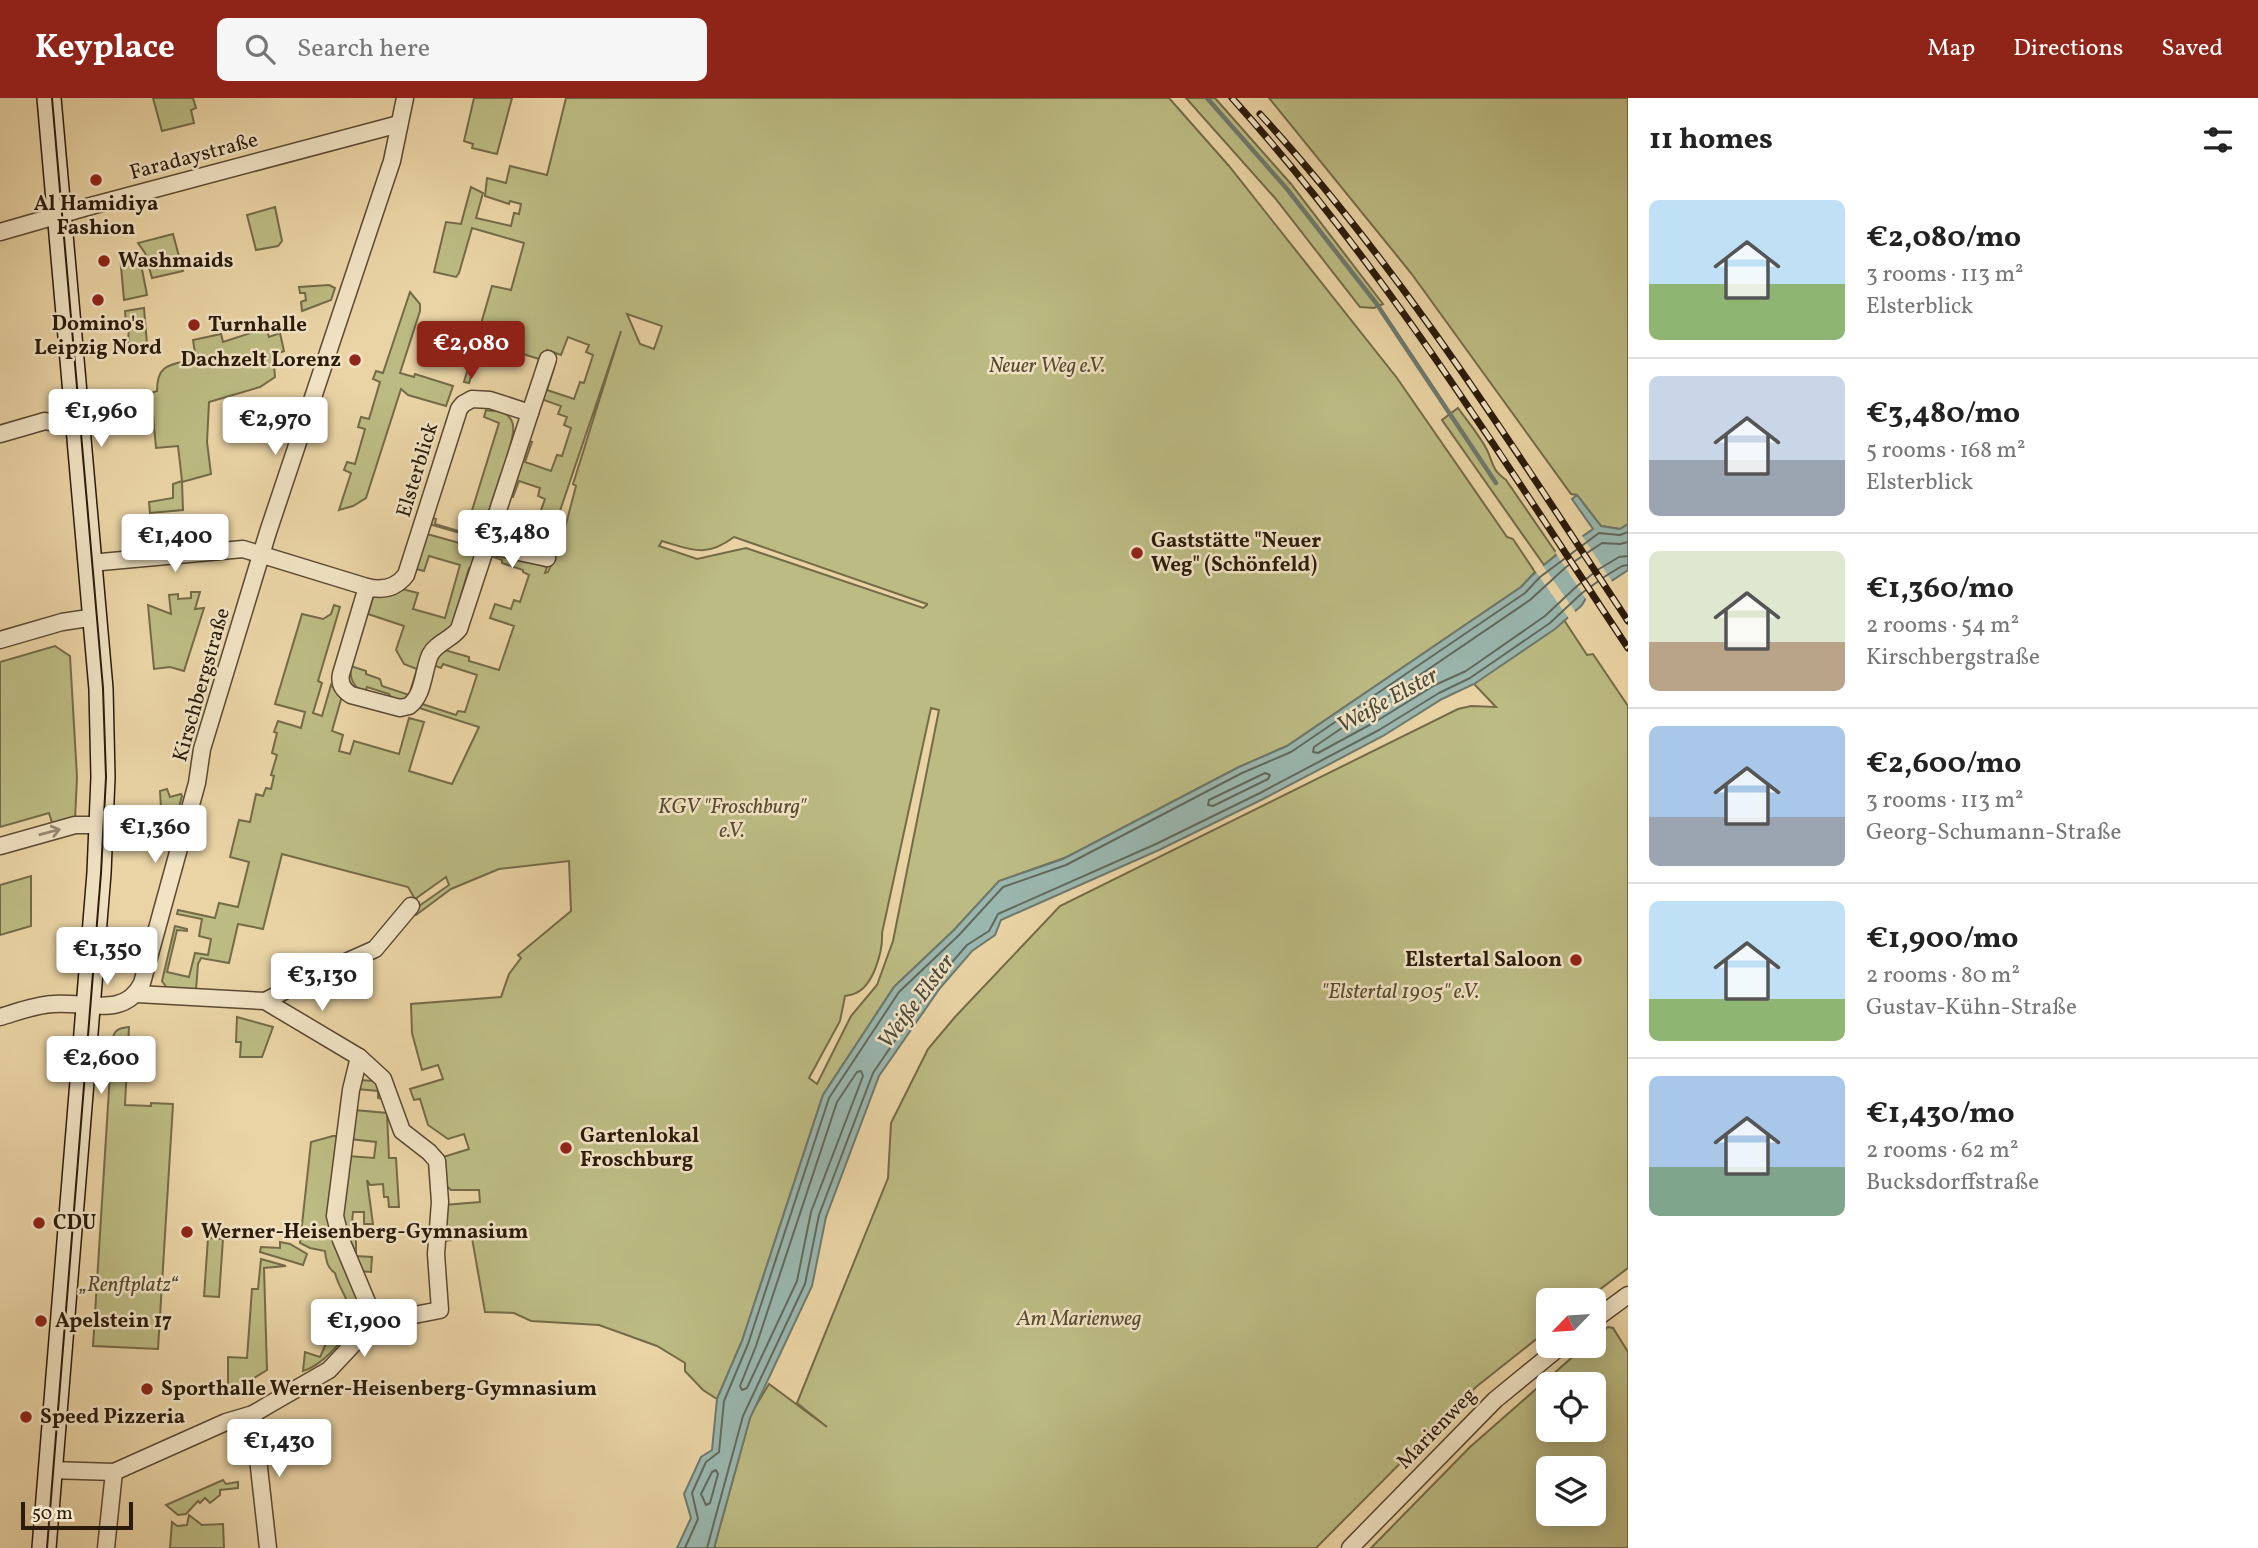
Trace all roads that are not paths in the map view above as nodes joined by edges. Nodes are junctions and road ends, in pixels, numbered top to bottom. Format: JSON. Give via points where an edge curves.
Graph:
{"nodes":[{"id":1,"x":49,"y":98,"type":"edge"},
{"id":2,"x":405,"y":98,"type":"edge"},
{"id":3,"x":399,"y":124,"type":"junction"},
{"id":4,"x":60,"y":215,"type":"junction"},
{"id":5,"x":0,"y":232,"type":"edge"},
{"id":6,"x":548,"y":359,"type":"dead end"},
{"id":7,"x":530,"y":413,"type":"junction"},
{"id":8,"x":77,"y":424,"type":"junction"},
{"id":9,"x":0,"y":434,"type":"edge"},
{"id":10,"x":486,"y":545,"type":"junction"},
{"id":11,"x":262,"y":554,"type":"junction"},
{"id":12,"x":547,"y":558,"type":"dead end"},
{"id":13,"x":90,"y":563,"type":"junction"},
{"id":14,"x":367,"y":587,"type":"junction"},
{"id":15,"x":95,"y":617,"type":"junction"},
{"id":16,"x":0,"y":640,"type":"edge"},
{"id":17,"x":101,"y":825,"type":"junction"},
{"id":18,"x":0,"y":846,"type":"edge"},
{"id":19,"x":411,"y":906,"type":"dead end"},
{"id":20,"x":137,"y":994,"type":"junction"},
{"id":21,"x":265,"y":1001,"type":"junction"},
{"id":22,"x":86,"y":1004,"type":"junction"},
{"id":23,"x":0,"y":1017,"type":"edge"},
{"id":24,"x":359,"y":1057,"type":"junction"},
{"id":25,"x":1628,"y":1295,"type":"edge"},
{"id":26,"x":1606,"y":1311,"type":"edge"},
{"id":27,"x":373,"y":1323,"type":"junction"},
{"id":28,"x":1546,"y":1358,"type":"edge"},
{"id":29,"x":253,"y":1414,"type":"junction"},
{"id":30,"x":50,"y":1470,"type":"junction"},
{"id":31,"x":114,"y":1472,"type":"junction"},
{"id":32,"x":44,"y":1548,"type":"edge"},
{"id":33,"x":106,"y":1548,"type":"edge"},
{"id":34,"x":268,"y":1548,"type":"edge"},
{"id":35,"x":1350,"y":1548,"type":"edge"}],
"edges":[{"from":1,"to":4,"type":"main road"},
{"from":2,"to":3,"type":"street","name":"Kirschbergstraße"},
{"from":3,"to":4,"type":"street","name":"Faradaystraße"},
{"from":3,"to":11,"type":"street","name":"Kirschbergstraße","via":[[392,161]]},
{"from":4,"to":5,"type":"street","name":"Faradaystraße"},
{"from":4,"to":8,"type":"main road"},
{"from":6,"to":7,"type":"street"},
{"from":7,"to":10,"type":"street"},
{"from":7,"to":14,"type":"street","name":"Elsterblick","via":[[481,398],[463,404],[406,575],[387,588]]},
{"from":8,"to":9,"type":"street","via":[[45,421]]},
{"from":8,"to":13,"type":"main road"},
{"from":10,"to":12,"type":"street"},
{"from":10,"to":14,"type":"street","via":[[459,629],[433,651],[416,699],[405,708],[351,695],[341,684]]},
{"from":11,"to":13,"type":"street","name":"Elsterblick","via":[[243,549]]},
{"from":11,"to":14,"type":"street","name":"Elsterblick"},
{"from":11,"to":20,"type":"street","name":"Kirschbergstraße","via":[[202,749]]},
{"from":13,"to":15,"type":"main road"},
{"from":15,"to":16,"type":"street"},
{"from":15,"to":17,"type":"main road","via":[[103,734]]},
{"from":18,"to":17,"type":"street","one_way":true,"via":[[75,825]]},
{"from":17,"to":22,"type":"main road"},
{"from":19,"to":21,"type":"street","via":[[375,949]]},
{"from":20,"to":21,"type":"street"},
{"from":20,"to":22,"type":"street","via":[[120,1004]]},
{"from":21,"to":24,"type":"street"},
{"from":22,"to":23,"type":"street","via":[[50,1004]]},
{"from":22,"to":30,"type":"main road"},
{"from":24,"to":27,"type":"street","via":[[335,1216]]},
{"from":24,"to":27,"type":"street","via":[[383,1079],[402,1131],[437,1161],[440,1202],[436,1254],[440,1310]]},
{"from":25,"to":26,"type":"street"},
{"from":27,"to":29,"type":"street","via":[[329,1370]]},
{"from":28,"to":35,"type":"street","name":"Marienweg","via":[[1495,1400]]},
{"from":29,"to":31,"type":"street"},
{"from":29,"to":34,"type":"street"},
{"from":30,"to":31,"type":"street"},
{"from":30,"to":32,"type":"main road"},
{"from":31,"to":33,"type":"street"}]}
